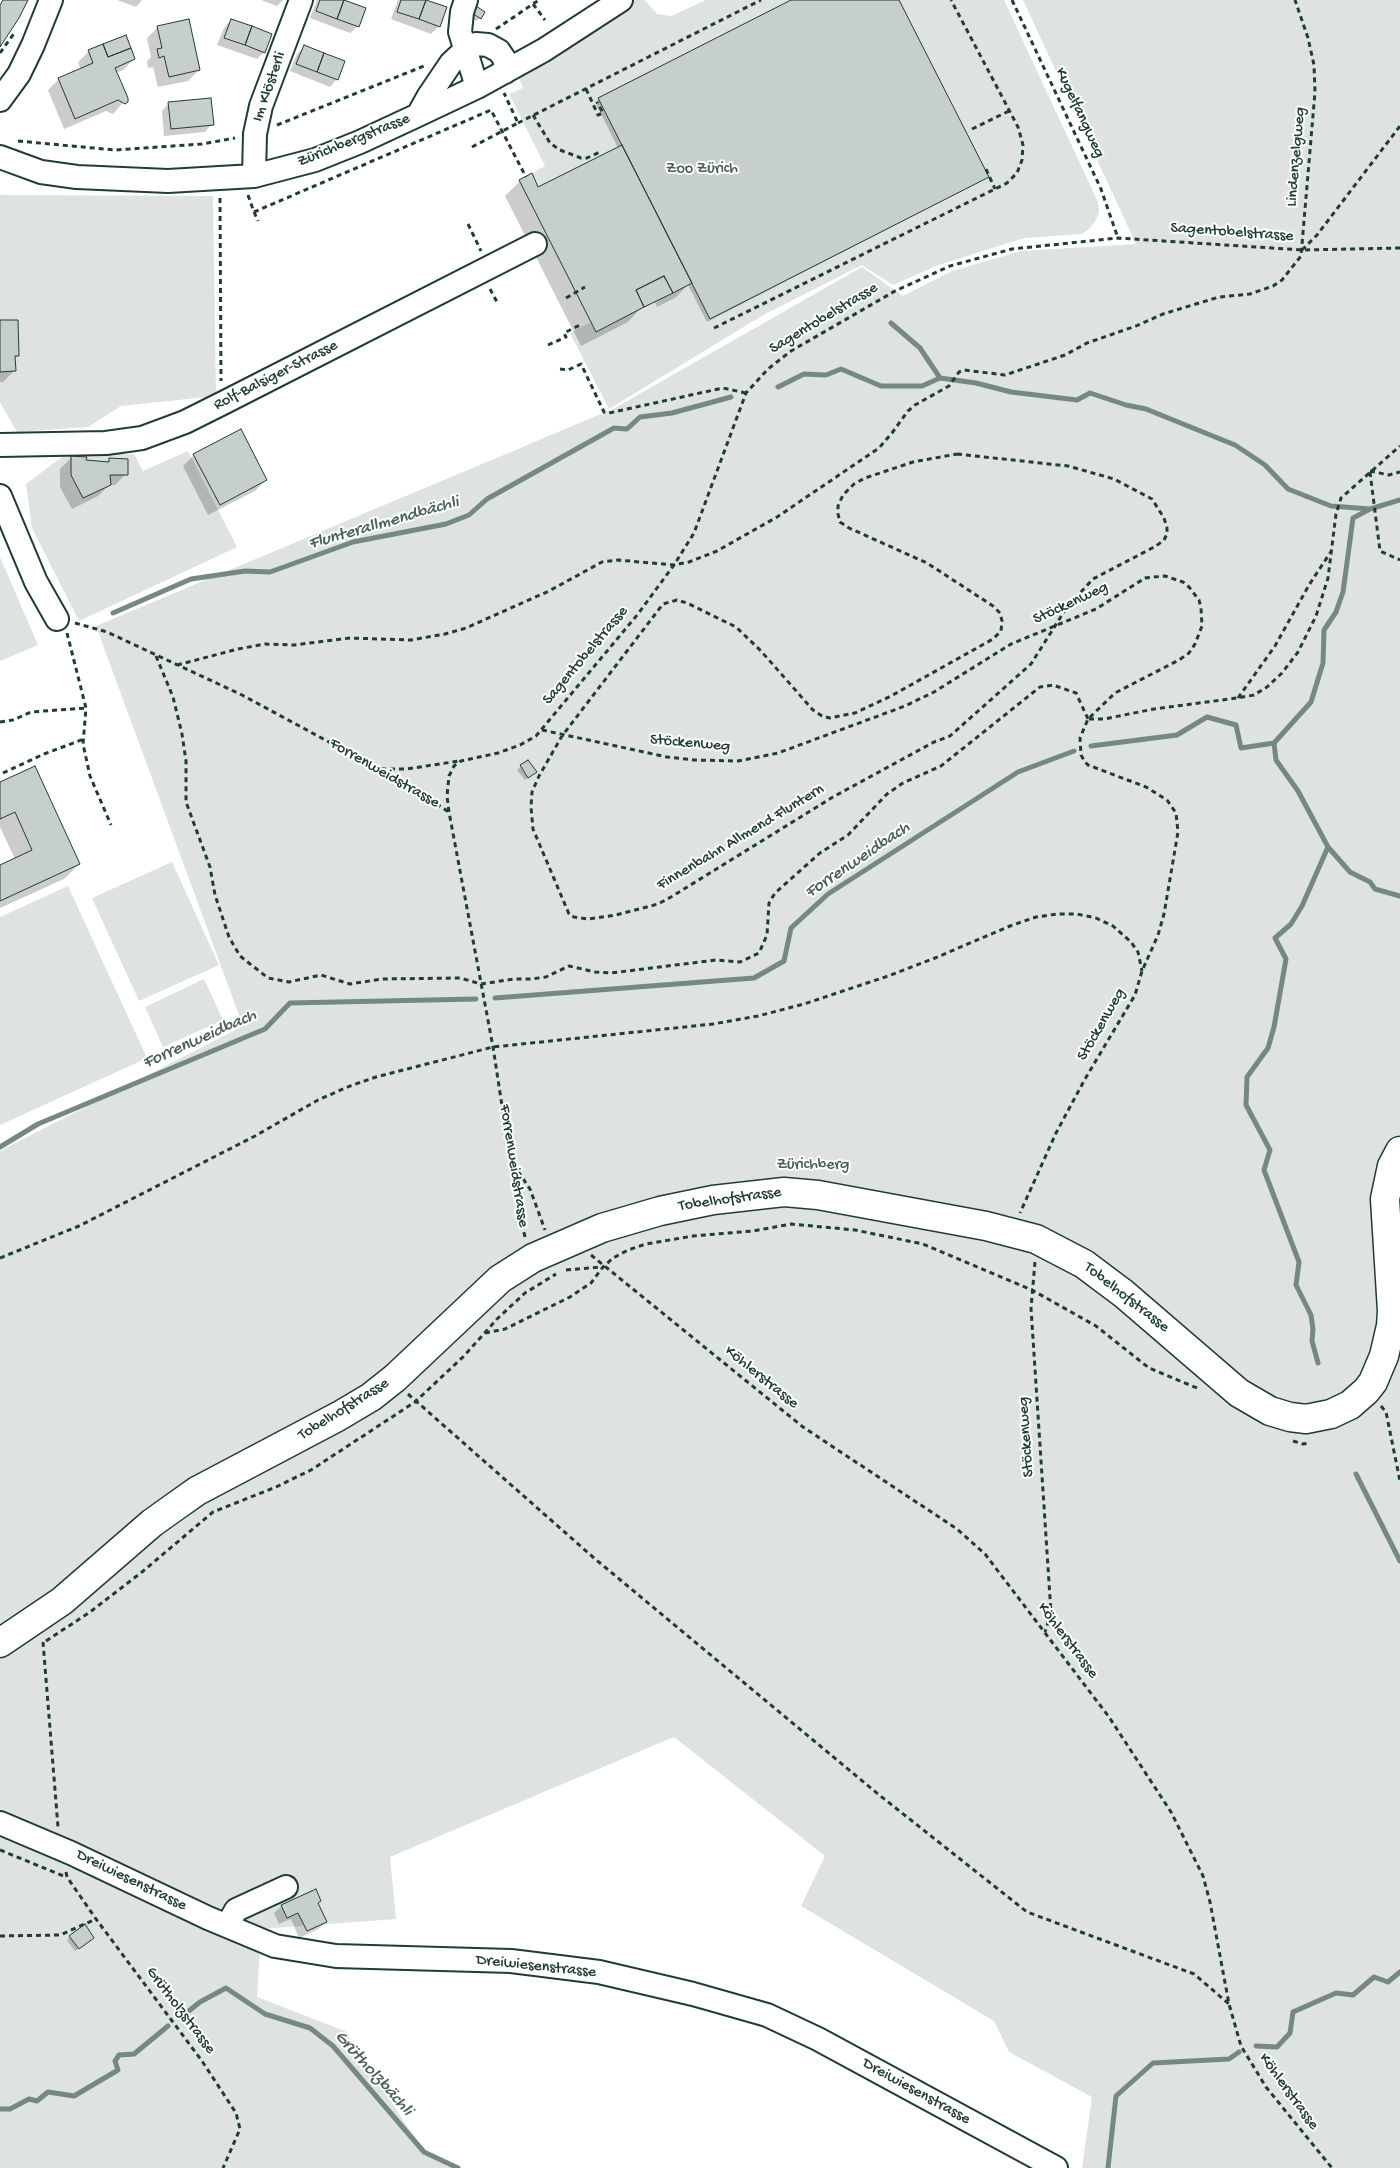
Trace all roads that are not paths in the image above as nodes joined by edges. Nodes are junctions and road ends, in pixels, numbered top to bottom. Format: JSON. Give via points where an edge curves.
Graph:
{"nodes":[{"id":1,"x":51,"y":0,"type":"edge"},
{"id":2,"x":301,"y":0,"type":"edge"},
{"id":3,"x":466,"y":0,"type":"edge"},
{"id":4,"x":621,"y":0,"type":"edge"},
{"id":5,"x":465,"y":50,"type":"junction"},
{"id":6,"x":505,"y":72,"type":"junction"},
{"id":7,"x":477,"y":86,"type":"junction"},
{"id":8,"x":0,"y":100,"type":"edge"},
{"id":9,"x":418,"y":115,"type":"junction"},
{"id":10,"x":0,"y":157,"type":"edge"},
{"id":11,"x":248,"y":177,"type":"junction"},
{"id":12,"x":535,"y":244,"type":"dead end"},
{"id":13,"x":0,"y":445,"type":"edge"},
{"id":14,"x":0,"y":496,"type":"edge"},
{"id":15,"x":57,"y":618,"type":"road end"},
{"id":16,"x":1400,"y":1151,"type":"edge"},
{"id":17,"x":0,"y":1643,"type":"edge"},
{"id":18,"x":0,"y":1823,"type":"edge"},
{"id":19,"x":286,"y":1888,"type":"dead end"},
{"id":20,"x":227,"y":1926,"type":"junction"},
{"id":21,"x":1056,"y":2168,"type":"edge"}],
"edges":[{"from":1,"to":8,"type":"street","via":[[34,45]]},
{"from":2,"to":11,"type":"street","name":"Im Klösterli","via":[[261,106]]},
{"from":3,"to":5,"type":"street","via":[[460,32]]},
{"from":4,"to":6,"type":"street","name":"Zürichbergstrasse"},
{"from":5,"to":6,"type":"street","via":[[476,44],[488,44],[505,60]]},
{"from":5,"to":7,"type":"street"},
{"from":5,"to":9,"type":"street","via":[[451,63]]},
{"from":6,"to":7,"type":"street","name":"Zürichbergstrasse"},
{"from":7,"to":9,"type":"street","name":"Zürichbergstrasse"},
{"from":9,"to":11,"type":"street","name":"Zürichbergstrasse","via":[[315,160]]},
{"from":10,"to":11,"type":"street","name":"Zürichbergstrasse","via":[[42,172],[77,177],[168,181]]},
{"from":12,"to":13,"type":"street","name":"Rolf-Balsiger-Strasse","via":[[185,422],[142,438],[106,443]]},
{"from":14,"to":15,"type":"street","via":[[36,582]]},
{"from":16,"to":17,"type":"main road","name":"Tobelhofstrasse","via":[[1392,1166],[1385,1199],[1392,1312],[1384,1356],[1366,1391],[1350,1405],[1323,1416],[1306,1419],[1281,1415],[1239,1394],[1124,1294],[1084,1264],[1024,1236],[818,1194],[784,1192],[713,1200],[660,1211],[593,1231],[533,1258],[500,1279],[372,1397],[197,1491],[152,1523],[62,1601]]},
{"from":18,"to":20,"type":"street","name":"Dreiwiesenstrasse"},
{"from":19,"to":20,"type":"street","via":[[236,1910]]},
{"from":20,"to":21,"type":"street","name":"Dreiwiesenstrasse","via":[[275,1946],[336,1956],[512,1961],[599,1972],[767,2015],[818,2038]]}]}
